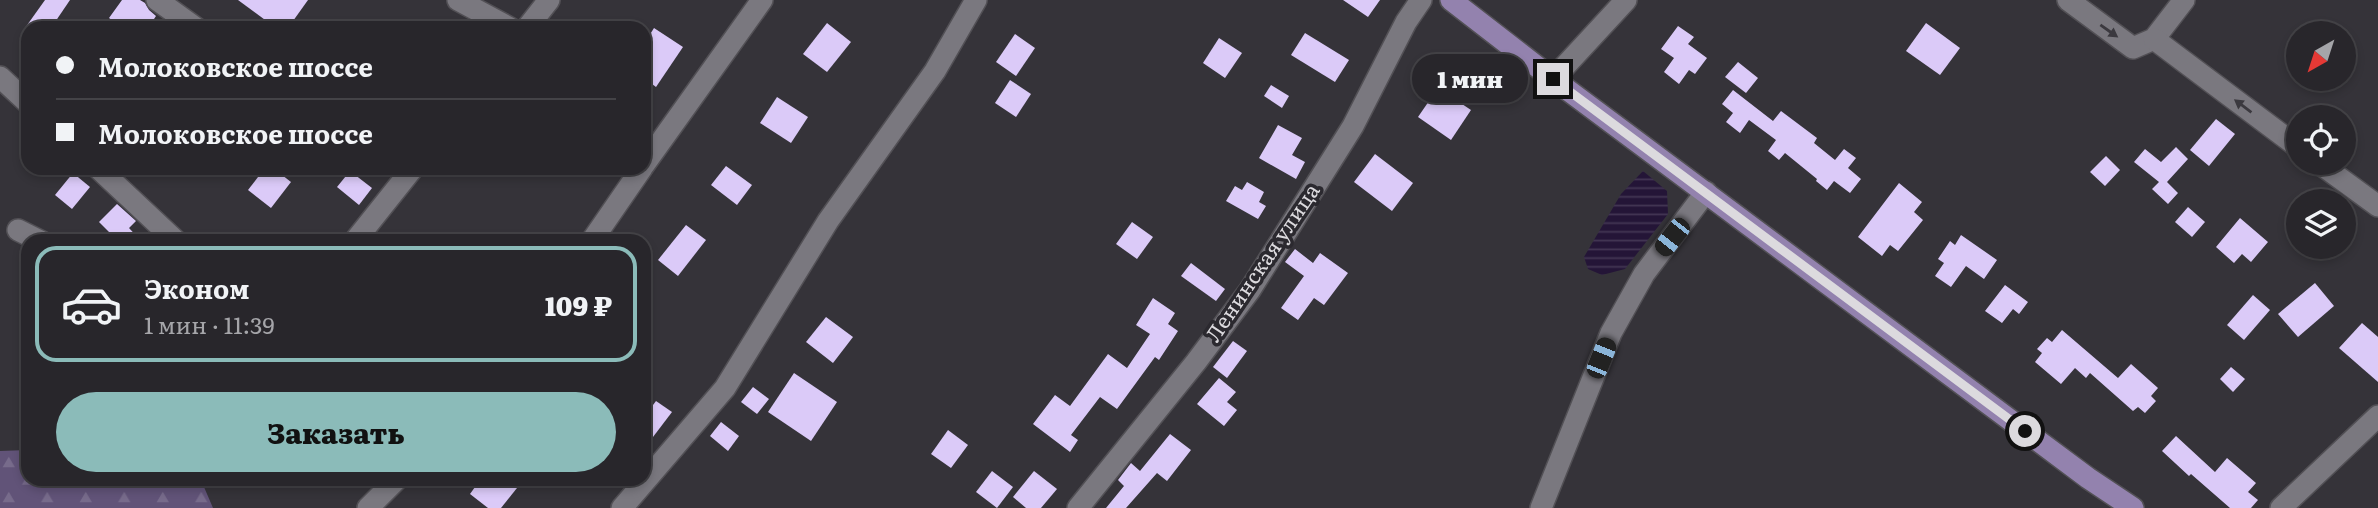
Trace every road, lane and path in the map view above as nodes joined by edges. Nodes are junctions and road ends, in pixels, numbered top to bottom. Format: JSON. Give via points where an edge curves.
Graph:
{"nodes":[{"id":1,"x":157,"y":0,"type":"edge"},
{"id":2,"x":458,"y":0,"type":"edge"},
{"id":3,"x":549,"y":0,"type":"edge"},
{"id":4,"x":762,"y":0,"type":"edge"},
{"id":5,"x":976,"y":0,"type":"edge"},
{"id":6,"x":1421,"y":0,"type":"edge"},
{"id":7,"x":1451,"y":0,"type":"edge"},
{"id":8,"x":1626,"y":0,"type":"edge"},
{"id":9,"x":2067,"y":0,"type":"edge"},
{"id":10,"x":2185,"y":0,"type":"edge"},
{"id":11,"x":186,"y":21,"type":"edge"},
{"id":12,"x":497,"y":21,"type":"edge"},
{"id":13,"x":532,"y":21,"type":"edge"},
{"id":14,"x":2154,"y":39,"type":"junction"},
{"id":15,"x":0,"y":77,"type":"edge"},
{"id":16,"x":1553,"y":79,"type":"junction"},
{"id":17,"x":21,"y":96,"type":"edge"},
{"id":18,"x":2286,"y":138,"type":"edge"},
{"id":19,"x":651,"y":155,"type":"edge"},
{"id":20,"x":105,"y":175,"type":"edge"},
{"id":21,"x":400,"y":175,"type":"edge"},
{"id":22,"x":637,"y":175,"type":"edge"},
{"id":23,"x":2335,"y":175,"type":"edge"},
{"id":24,"x":1706,"y":192,"type":"junction"},
{"id":25,"x":2378,"y":206,"type":"edge"},
{"id":26,"x":18,"y":230,"type":"dead end"},
{"id":27,"x":26,"y":234,"type":"edge"},
{"id":28,"x":168,"y":234,"type":"edge"},
{"id":29,"x":360,"y":234,"type":"edge"},
{"id":30,"x":596,"y":234,"type":"edge"},
{"id":31,"x":2378,"y":416,"type":"edge"},
{"id":32,"x":651,"y":474,"type":"edge"},
{"id":33,"x":390,"y":486,"type":"edge"},
{"id":34,"x":641,"y":486,"type":"edge"},
{"id":35,"x":368,"y":508,"type":"edge"},
{"id":36,"x":622,"y":508,"type":"edge"},
{"id":37,"x":1078,"y":508,"type":"edge"},
{"id":38,"x":1541,"y":508,"type":"edge"},
{"id":39,"x":2133,"y":508,"type":"edge"},
{"id":40,"x":2281,"y":508,"type":"edge"}],
"edges":[{"from":1,"to":11,"type":"street"},
{"from":2,"to":12,"type":"street"},
{"from":3,"to":13,"type":"street"},
{"from":4,"to":19,"type":"street"},
{"from":5,"to":32,"type":"street","via":[[935,71],[828,221],[725,388]]},
{"from":6,"to":37,"type":"street","name":"Ленинская улица","via":[[1353,126],[1251,290]]},
{"from":7,"to":16,"type":"main road"},
{"from":8,"to":16,"type":"street"},
{"from":9,"to":14,"type":"street","one_way":true,"via":[[2133,48]]},
{"from":10,"to":14,"type":"street"},
{"from":18,"to":14,"type":"street","one_way":true},
{"from":15,"to":17,"type":"street"},
{"from":16,"to":24,"type":"main road"},
{"from":20,"to":28,"type":"street"},
{"from":21,"to":29,"type":"street"},
{"from":22,"to":30,"type":"street"},
{"from":23,"to":25,"type":"street"},
{"from":24,"to":38,"type":"street","via":[[1644,274],[1611,333]]},
{"from":24,"to":39,"type":"main road"},
{"from":26,"to":27,"type":"street"},
{"from":31,"to":40,"type":"street"},
{"from":33,"to":35,"type":"street"},
{"from":34,"to":36,"type":"street"}]}
